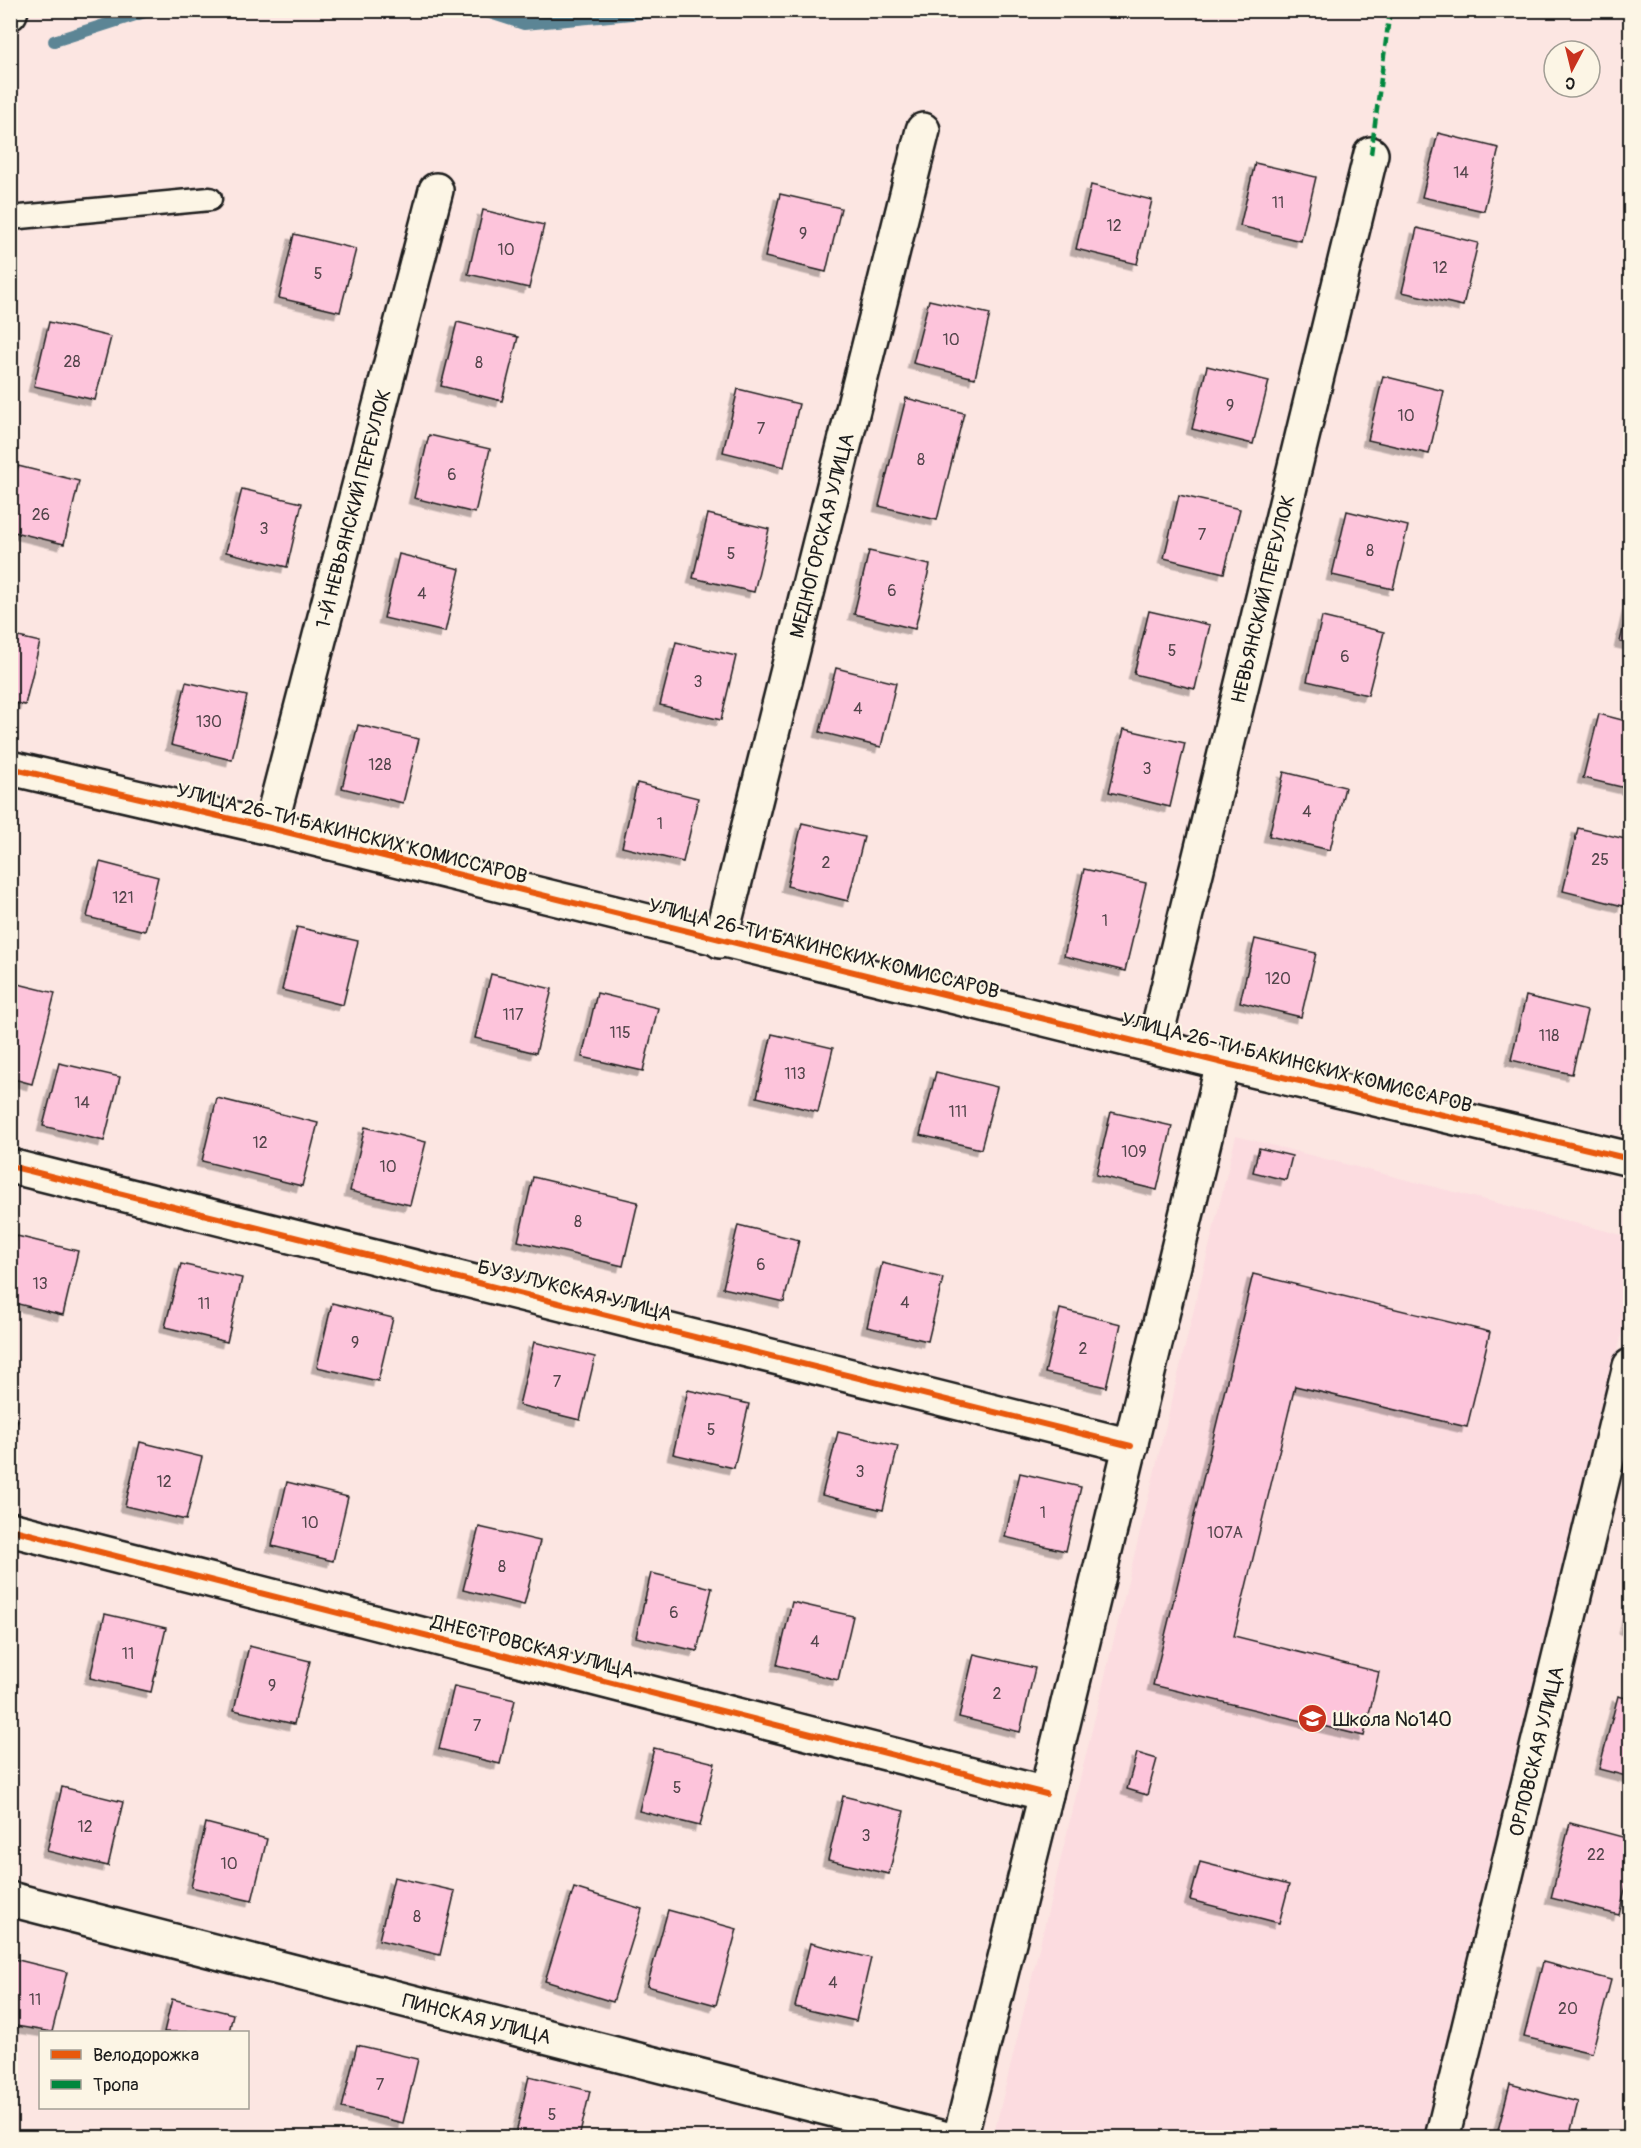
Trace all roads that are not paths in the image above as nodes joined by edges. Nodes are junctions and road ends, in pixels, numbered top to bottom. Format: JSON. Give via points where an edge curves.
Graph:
{"nodes":[{"id":1,"x":923,"y":130,"type":"dead end"},
{"id":2,"x":1371,"y":154,"type":"dead end"},
{"id":3,"x":436,"y":190,"type":"dead end"},
{"id":4,"x":210,"y":199,"type":"dead end"},
{"id":5,"x":10,"y":218,"type":"edge"},
{"id":6,"x":10,"y":768,"type":"edge"},
{"id":7,"x":270,"y":828,"type":"junction"},
{"id":8,"x":720,"y":941,"type":"junction"},
{"id":9,"x":1154,"y":1045,"type":"junction"},
{"id":10,"x":1223,"y":1063,"type":"junction"},
{"id":11,"x":1630,"y":1159,"type":"edge"},
{"id":12,"x":10,"y":1166,"type":"edge"},
{"id":13,"x":1630,"y":1366,"type":"edge"},
{"id":14,"x":1131,"y":1446,"type":"junction"},
{"id":15,"x":10,"y":1529,"type":"edge"},
{"id":16,"x":1046,"y":1794,"type":"junction"},
{"id":17,"x":10,"y":1899,"type":"edge"},
{"id":18,"x":943,"y":2138,"type":"edge"},
{"id":19,"x":960,"y":2138,"type":"edge"},
{"id":20,"x":1442,"y":2138,"type":"edge"}],
"edges":[{"from":1,"to":8,"type":"street","name":"МЕДНОГОРСКАЯ УЛИЦА"},
{"from":2,"to":9,"type":"street","name":"НЕВЬЯНСКИЙ ПЕРЕУЛОК"},
{"from":3,"to":7,"type":"street","name":"1-Й НЕВЬЯНСКИЙ ПЕРЕУЛОК"},
{"from":4,"to":5,"type":"lane"},
{"from":6,"to":7,"type":"street","name":"УЛИЦА 26-ТИ БАКИНСКИХ КОМИССАРОВ"},
{"from":7,"to":8,"type":"street","name":"УЛИЦА 26-ТИ БАКИНСКИХ КОМИССАРОВ"},
{"from":8,"to":9,"type":"street","name":"УЛИЦА 26-ТИ БАКИНСКИХ КОМИССАРОВ"},
{"from":9,"to":10,"type":"street","name":"УЛИЦА 26-ТИ БАКИНСКИХ КОМИССАРОВ"},
{"from":10,"to":11,"type":"street","name":"УЛИЦА 26-ТИ БАКИНСКИХ КОМИССАРОВ"},
{"from":10,"to":14,"type":"street"},
{"from":12,"to":14,"type":"street","name":"БУЗУЛУКСКАЯ УЛИЦА"},
{"from":13,"to":20,"type":"street","name":"ОРЛОВСКАЯ УЛИЦА"},
{"from":14,"to":16,"type":"street"},
{"from":15,"to":16,"type":"street","name":"ДНЕСТРОВСКАЯ УЛИЦА"},
{"from":16,"to":19,"type":"street"},
{"from":17,"to":18,"type":"street","name":"ПИНСКАЯ УЛИЦА"}]}
